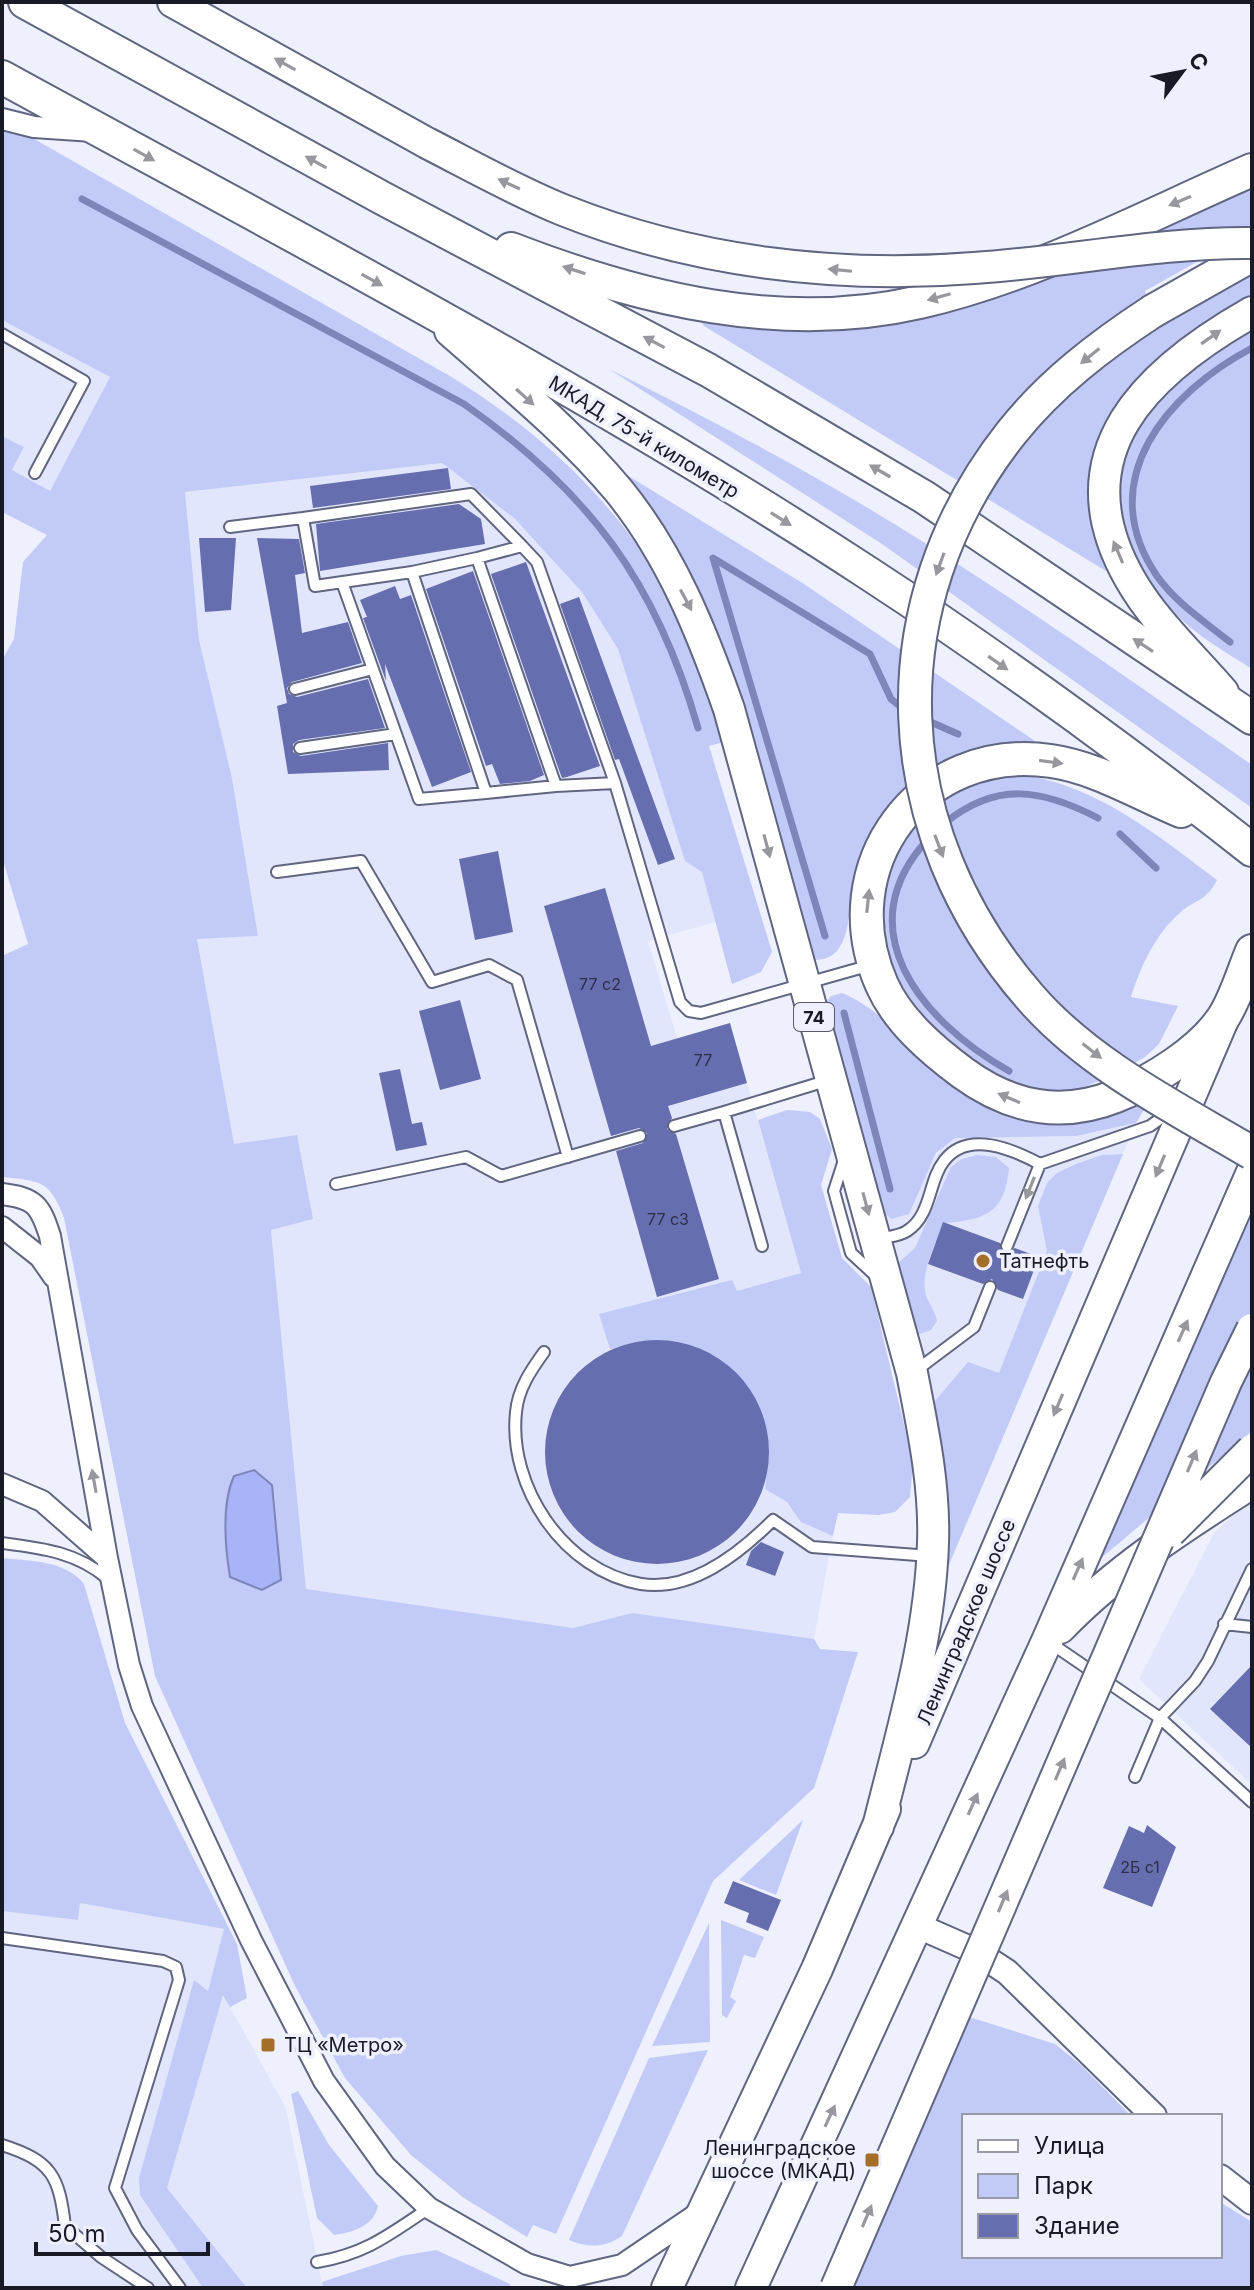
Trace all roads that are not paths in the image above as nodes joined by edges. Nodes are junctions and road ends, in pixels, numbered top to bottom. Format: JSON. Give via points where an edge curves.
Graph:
{"nodes":[{"id":1,"x":25,"y":2,"type":"edge"},
{"id":2,"x":53,"y":2,"type":"edge"},
{"id":3,"x":173,"y":2,"type":"edge"},
{"id":4,"x":78,"y":31,"type":"junction"},
{"id":5,"x":2,"y":77,"type":"edge"},
{"id":6,"x":2,"y":119,"type":"edge"},
{"id":7,"x":102,"y":132,"type":"junction"},
{"id":8,"x":1252,"y":170,"type":"edge"},
{"id":9,"x":384,"y":199,"type":"junction"},
{"id":10,"x":1252,"y":243,"type":"edge"},
{"id":11,"x":1252,"y":255,"type":"edge"},
{"id":12,"x":425,"y":309,"type":"junction"},
{"id":13,"x":1252,"y":312,"type":"edge"},
{"id":14,"x":2,"y":334,"type":"edge"},
{"id":15,"x":35,"y":473,"type":"dead end"},
{"id":16,"x":303,"y":518,"type":"junction"},
{"id":17,"x":230,"y":527,"type":"dead end"},
{"id":18,"x":522,"y":546,"type":"junction"},
{"id":19,"x":477,"y":558,"type":"junction"},
{"id":20,"x":412,"y":572,"type":"junction"},
{"id":21,"x":342,"y":582,"type":"junction"},
{"id":22,"x":373,"y":669,"type":"junction"},
{"id":23,"x":295,"y":689,"type":"dead end"},
{"id":24,"x":1242,"y":711,"type":"edge"},
{"id":25,"x":396,"y":734,"type":"junction"},
{"id":26,"x":300,"y":748,"type":"dead end"},
{"id":27,"x":615,"y":783,"type":"junction"},
{"id":28,"x":556,"y":786,"type":"junction"},
{"id":29,"x":486,"y":793,"type":"junction"},
{"id":30,"x":1224,"y":828,"type":"junction"},
{"id":31,"x":1252,"y":850,"type":"edge"},
{"id":32,"x":277,"y":872,"type":"dead end"},
{"id":33,"x":1252,"y":951,"type":"edge"},
{"id":34,"x":873,"y":964,"type":"junction"},
{"id":35,"x":805,"y":983,"type":"junction"},
{"id":36,"x":1224,"y":1017,"type":"junction"},
{"id":37,"x":831,"y":1079,"type":"junction"},
{"id":38,"x":1189,"y":1099,"type":"junction"},
{"id":39,"x":724,"y":1112,"type":"junction"},
{"id":40,"x":674,"y":1126,"type":"dead end"},
{"id":41,"x":640,"y":1136,"type":"dead end"},
{"id":42,"x":849,"y":1143,"type":"junction"},
{"id":43,"x":1252,"y":1153,"type":"edge"},
{"id":44,"x":568,"y":1157,"type":"junction"},
{"id":45,"x":1040,"y":1164,"type":"junction"},
{"id":46,"x":1252,"y":1172,"type":"edge"},
{"id":47,"x":336,"y":1184,"type":"dead end"},
{"id":48,"x":2,"y":1194,"type":"edge"},
{"id":49,"x":2,"y":1227,"type":"edge"},
{"id":50,"x":876,"y":1240,"type":"junction"},
{"id":51,"x":762,"y":1246,"type":"dead end"},
{"id":52,"x":1007,"y":1246,"type":"dead end"},
{"id":53,"x":59,"y":1284,"type":"junction"},
{"id":54,"x":888,"y":1287,"type":"junction"},
{"id":55,"x":990,"y":1287,"type":"dead end"},
{"id":56,"x":1252,"y":1329,"type":"edge"},
{"id":57,"x":544,"y":1352,"type":"dead end"},
{"id":58,"x":912,"y":1373,"type":"junction"},
{"id":59,"x":1252,"y":1450,"type":"edge"},
{"id":60,"x":1252,"y":1483,"type":"edge"},
{"id":61,"x":2,"y":1484,"type":"edge"},
{"id":62,"x":2,"y":1543,"type":"edge"},
{"id":63,"x":932,"y":1556,"type":"junction"},
{"id":64,"x":107,"y":1558,"type":"junction"},
{"id":65,"x":1150,"y":1559,"type":"junction"},
{"id":66,"x":1252,"y":1569,"type":"edge"},
{"id":67,"x":112,"y":1583,"type":"junction"},
{"id":68,"x":1224,"y":1624,"type":"junction"},
{"id":69,"x":1252,"y":1627,"type":"edge"},
{"id":70,"x":1047,"y":1641,"type":"junction"},
{"id":71,"x":1160,"y":1718,"type":"junction"},
{"id":72,"x":1135,"y":1777,"type":"dead end"},
{"id":73,"x":1252,"y":1802,"type":"edge"},
{"id":74,"x":878,"y":1827,"type":"junction"},
{"id":75,"x":918,"y":1926,"type":"junction"},
{"id":76,"x":2,"y":1938,"type":"edge"},
{"id":77,"x":1152,"y":2114,"type":"edge"},
{"id":78,"x":2,"y":2145,"type":"edge"},
{"id":79,"x":1222,"y":2179,"type":"edge"},
{"id":80,"x":1252,"y":2202,"type":"edge"},
{"id":81,"x":706,"y":2207,"type":"junction"},
{"id":82,"x":429,"y":2208,"type":"junction"},
{"id":83,"x":317,"y":2262,"type":"dead end"},
{"id":84,"x":575,"y":2282,"type":"edge"},
{"id":85,"x":148,"y":2288,"type":"edge"},
{"id":86,"x":180,"y":2288,"type":"edge"},
{"id":87,"x":667,"y":2288,"type":"edge"},
{"id":88,"x":751,"y":2288,"type":"edge"},
{"id":89,"x":836,"y":2288,"type":"edge"}],
"edges":[{"from":1,"to":4,"type":"highway"},
{"from":2,"to":4,"type":"street"},
{"from":10,"to":3,"type":"main road","one_way":true,"bridge":true,"via":[[1158,246],[975,268],[863,272],[754,261],[644,238],[562,210],[485,173]]},
{"from":9,"to":4,"type":"highway","one_way":true},
{"from":5,"to":7,"type":"highway","name":"МКАД, 75-й километр"},
{"from":6,"to":7,"type":"street"},
{"from":7,"to":12,"type":"highway","name":"МКАД, 75-й километр","one_way":true},
{"from":8,"to":9,"type":"highway","one_way":true,"via":[[1054,256],[954,292],[888,309],[810,315],[732,311],[630,287],[527,255]]},
{"from":24,"to":9,"type":"highway","one_way":true,"via":[[910,489],[708,370]]},
{"from":11,"to":43,"type":"highway","one_way":true,"bridge":true,"via":[[1153,311],[1093,353],[1038,403],[989,464],[932,585],[920,634],[914,717],[916,755],[934,832],[954,881],[983,934],[1031,999],[1098,1057]]},
{"from":12,"to":30,"type":"highway","name":"МКАД, 75-й километр","one_way":true,"via":[[676,454],[869,574]]},
{"from":12,"to":35,"type":"main road","number":"74","one_way":true,"via":[[564,433],[619,492],[663,557],[699,624],[729,709]]},
{"from":24,"to":13,"type":"main road","one_way":true,"via":[[1130,580],[1110,535],[1103,488],[1115,435],[1147,388],[1191,351]]},
{"from":14,"to":15,"type":"lane","via":[[84,381]]},
{"from":16,"to":17,"type":"lane"},
{"from":16,"to":18,"type":"lane","via":[[471,494]]},
{"from":16,"to":21,"type":"lane","via":[[315,586]]},
{"from":18,"to":19,"type":"lane"},
{"from":18,"to":27,"type":"lane","via":[[537,562]]},
{"from":19,"to":20,"type":"lane"},
{"from":19,"to":28,"type":"lane"},
{"from":20,"to":21,"type":"lane"},
{"from":20,"to":29,"type":"lane"},
{"from":21,"to":22,"type":"lane"},
{"from":22,"to":23,"type":"lane"},
{"from":22,"to":25,"type":"lane"},
{"from":25,"to":26,"type":"lane"},
{"from":25,"to":29,"type":"lane","via":[[419,799]]},
{"from":27,"to":28,"type":"lane"},
{"from":27,"to":35,"type":"lane","via":[[680,1002],[701,1013]]},
{"from":28,"to":29,"type":"lane"},
{"from":30,"to":31,"type":"highway","name":"МКАД, 75-й километр"},
{"from":34,"to":30,"type":"highway","one_way":true,"via":[[868,894],[884,844],[915,800],[964,769],[1006,760],[1070,765]]},
{"from":32,"to":44,"type":"lane","via":[[361,861],[432,982],[489,965],[517,980]]},
{"from":33,"to":36,"type":"highway","name":"Ленинградское шоссе"},
{"from":34,"to":35,"type":"lane"},
{"from":36,"to":34,"type":"highway","one_way":true,"via":[[1203,1041],[1126,1092],[1084,1107],[1045,1109],[976,1082],[929,1047],[896,1008]]},
{"from":35,"to":37,"type":"main road","number":"74"},
{"from":36,"to":38,"type":"main road","name":"Ленинградское шоссе"},
{"from":37,"to":39,"type":"lane"},
{"from":37,"to":42,"type":"main road","number":"74"},
{"from":38,"to":45,"type":"lane","via":[[1150,1126]]},
{"from":38,"to":74,"type":"main road","name":"Ленинградское шоссе","one_way":true},
{"from":39,"to":40,"type":"lane"},
{"from":39,"to":51,"type":"lane"},
{"from":41,"to":44,"type":"lane"},
{"from":42,"to":50,"type":"main road","number":"74","one_way":true},
{"from":42,"to":54,"type":"lane","via":[[834,1191],[837,1203],[851,1253]]},
{"from":44,"to":47,"type":"lane","via":[[501,1176],[466,1157]]},
{"from":45,"to":50,"type":"lane","via":[[1009,1147],[971,1145],[957,1150],[943,1161],[922,1216],[907,1232]]},
{"from":45,"to":52,"type":"lane","one_way":true},
{"from":70,"to":46,"type":"main road","one_way":true},
{"from":48,"to":53,"type":"street","via":[[24,1196],[37,1205],[50,1236]]},
{"from":49,"to":53,"type":"street","via":[[40,1257]]},
{"from":50,"to":54,"type":"main road","number":"74"},
{"from":64,"to":53,"type":"street","one_way":true},
{"from":54,"to":58,"type":"main road","number":"74"},
{"from":55,"to":58,"type":"lane","via":[[974,1327]]},
{"from":65,"to":56,"type":"main road","one_way":true,"bridge":true},
{"from":57,"to":63,"type":"lane","via":[[527,1375],[515,1411],[517,1449],[528,1488],[551,1530],[585,1560],[641,1584],[676,1581],[705,1573],[773,1520],[812,1547]]},
{"from":58,"to":63,"type":"main road","number":"74","via":[[930,1465]]},
{"from":59,"to":65,"type":"main road","bridge":true,"via":[[1195,1503]]},
{"from":60,"to":70,"type":"main road","via":[[1094,1593]]},
{"from":61,"to":64,"type":"street","via":[[42,1501]]},
{"from":62,"to":67,"type":"lane","via":[[58,1551]]},
{"from":63,"to":74,"type":"main road","number":"74","via":[[929,1607]]},
{"from":64,"to":67,"type":"street"},
{"from":89,"to":65,"type":"main road","one_way":true,"bridge":true},
{"from":66,"to":68,"type":"lane"},
{"from":67,"to":82,"type":"street","via":[[142,1706],[251,1940],[324,2081],[355,2128]]},
{"from":68,"to":69,"type":"lane"},
{"from":68,"to":71,"type":"lane","via":[[1195,1681]]},
{"from":70,"to":71,"type":"lane"},
{"from":75,"to":70,"type":"main road","one_way":true},
{"from":71,"to":72,"type":"lane"},
{"from":71,"to":73,"type":"lane"},
{"from":74,"to":81,"type":"main road","name":"Ленинградское шоссе"},
{"from":75,"to":77,"type":"street","via":[[1007,1972]]},
{"from":88,"to":75,"type":"main road","one_way":true},
{"from":76,"to":86,"type":"lane","via":[[176,1967],[179,1980],[115,2188],[137,2230]]},
{"from":78,"to":85,"type":"lane","via":[[49,2168],[60,2188],[65,2226]]},
{"from":79,"to":80,"type":"street"},
{"from":81,"to":84,"type":"street","via":[[622,2265]]},
{"from":81,"to":87,"type":"main road","name":"Ленинградское шоссе"},
{"from":82,"to":83,"type":"lane","via":[[373,2247]]},
{"from":82,"to":84,"type":"street","via":[[527,2264]]}]}
